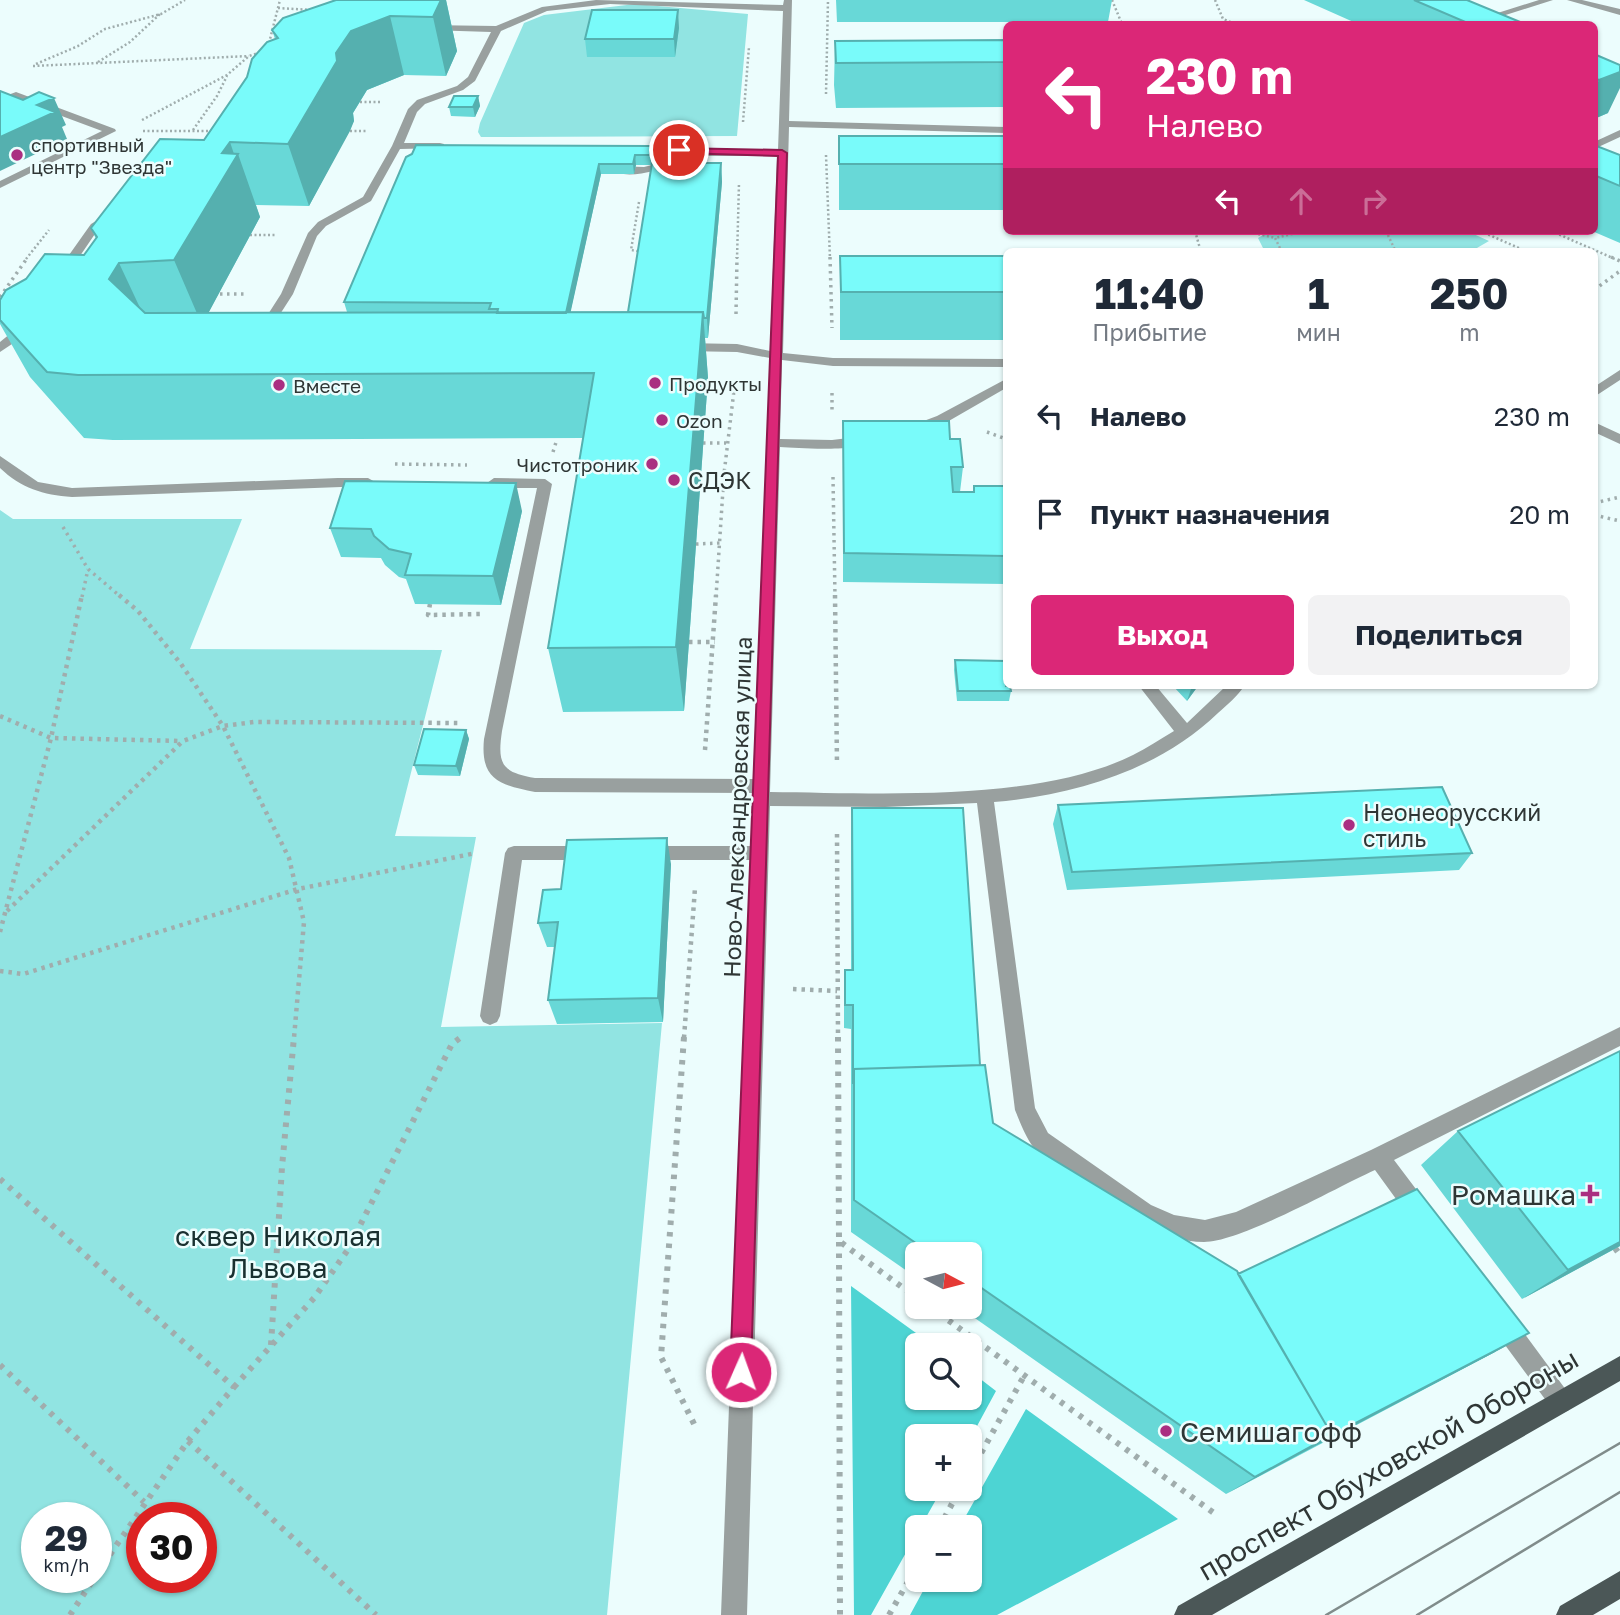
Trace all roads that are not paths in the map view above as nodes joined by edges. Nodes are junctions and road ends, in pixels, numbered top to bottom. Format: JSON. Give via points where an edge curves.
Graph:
{"nodes":[{"id":1,"x":1549,"y":0,"type":"edge"},
{"id":2,"x":1571,"y":0,"type":"edge"},
{"id":3,"x":788,"y":4,"type":"edge"},
{"id":4,"x":1620,"y":12,"type":"edge"},
{"id":5,"x":1480,"y":13,"type":"edge"},
{"id":6,"x":1490,"y":17,"type":"junction"},
{"id":7,"x":1500,"y":21,"type":"edge"},
{"id":8,"x":413,"y":26,"type":"dead end"},
{"id":9,"x":497,"y":29,"type":"junction"},
{"id":10,"x":0,"y":102,"type":"edge"},
{"id":11,"x":783,"y":124,"type":"junction"},
{"id":12,"x":1003,"y":130,"type":"edge"},
{"id":13,"x":1620,"y":132,"type":"edge"},
{"id":14,"x":1598,"y":144,"type":"edge"},
{"id":15,"x":397,"y":146,"type":"junction"},
{"id":16,"x":451,"y":146,"type":"edge"},
{"id":17,"x":612,"y":148,"type":"edge"},
{"id":18,"x":706,"y":153,"type":"junction"},
{"id":19,"x":782,"y":153,"type":"junction"},
{"id":20,"x":652,"y":160,"type":"edge"},
{"id":21,"x":677,"y":161,"type":"junction"},
{"id":22,"x":607,"y":169,"type":"edge"},
{"id":23,"x":0,"y":185,"type":"edge"},
{"id":24,"x":117,"y":213,"type":"edge"},
{"id":25,"x":58,"y":280,"type":"edge"},
{"id":26,"x":35,"y":312,"type":"edge"},
{"id":27,"x":20,"y":333,"type":"junction"},
{"id":28,"x":42,"y":333,"type":"edge"},
{"id":29,"x":261,"y":335,"type":"edge"},
{"id":30,"x":671,"y":347,"type":"edge"},
{"id":31,"x":0,"y":348,"type":"edge"},
{"id":32,"x":777,"y":356,"type":"junction"},
{"id":33,"x":1003,"y":363,"type":"edge"},
{"id":34,"x":1620,"y":374,"type":"edge"},
{"id":35,"x":1003,"y":385,"type":"edge"},
{"id":36,"x":1598,"y":390,"type":"edge"},
{"id":37,"x":1598,"y":428,"type":"edge"},
{"id":38,"x":903,"y":431,"type":"edge"},
{"id":39,"x":876,"y":439,"type":"edge"},
{"id":40,"x":1620,"y":440,"type":"edge"},
{"id":41,"x":774,"y":443,"type":"junction"},
{"id":42,"x":0,"y":460,"type":"edge"},
{"id":43,"x":378,"y":482,"type":"edge"},
{"id":44,"x":476,"y":483,"type":"edge"},
{"id":45,"x":1149,"y":689,"type":"edge"},
{"id":46,"x":1233,"y":689,"type":"edge"},
{"id":47,"x":1185,"y":733,"type":"junction"},
{"id":48,"x":761,"y":792,"type":"junction"},
{"id":49,"x":985,"y":798,"type":"junction"},
{"id":50,"x":606,"y":853,"type":"edge"},
{"id":51,"x":632,"y":853,"type":"edge"},
{"id":52,"x":760,"y":853,"type":"junction"},
{"id":53,"x":489,"y":1016,"type":"road end"},
{"id":54,"x":1620,"y":1036,"type":"edge"},
{"id":55,"x":1379,"y":1157,"type":"junction"},
{"id":56,"x":1435,"y":1233,"type":"edge"},
{"id":57,"x":1492,"y":1309,"type":"edge"},
{"id":58,"x":1620,"y":1368,"type":"edge"},
{"id":59,"x":1561,"y":1402,"type":"junction"},
{"id":60,"x":1620,"y":1584,"type":"edge"},
{"id":61,"x":734,"y":1615,"type":"edge"},
{"id":62,"x":1187,"y":1615,"type":"edge"},
{"id":63,"x":1569,"y":1615,"type":"edge"}],
"edges":[{"from":1,"to":6,"type":"street"},
{"from":2,"to":4,"type":"street"},
{"from":3,"to":9,"type":"street","via":[[576,3],[545,9]]},
{"from":3,"to":11,"type":"street","name":"Ново-Александровская улица"},
{"from":5,"to":6,"type":"street"},
{"from":6,"to":7,"type":"street"},
{"from":8,"to":9,"type":"street"},
{"from":9,"to":15,"type":"street","via":[[472,79],[421,102],[412,111]]},
{"from":10,"to":23,"type":"street","via":[[16,95],[116,131]]},
{"from":11,"to":12,"type":"street"},
{"from":11,"to":19,"type":"street","name":"Ново-Александровская улица"},
{"from":13,"to":14,"type":"street"},
{"from":15,"to":16,"type":"street"},
{"from":15,"to":29,"type":"street","via":[[367,199],[322,224],[313,235],[287,294]]},
{"from":17,"to":18,"type":"street"},
{"from":18,"to":19,"type":"street"},
{"from":18,"to":21,"type":"street"},
{"from":19,"to":32,"type":"street","name":"Ново-Александровская улица"},
{"from":20,"to":21,"type":"street"},
{"from":21,"to":22,"type":"street","via":[[644,170]]},
{"from":24,"to":25,"type":"street","via":[[95,226]]},
{"from":26,"to":27,"type":"street"},
{"from":27,"to":28,"type":"street"},
{"from":27,"to":31,"type":"street"},
{"from":30,"to":32,"type":"street","via":[[737,348]]},
{"from":32,"to":33,"type":"street","via":[[833,362]]},
{"from":32,"to":41,"type":"street","name":"Ново-Александровская улица"},
{"from":34,"to":36,"type":"street"},
{"from":35,"to":38,"type":"street","via":[[942,419]]},
{"from":37,"to":40,"type":"street"},
{"from":39,"to":41,"type":"street"},
{"from":41,"to":48,"type":"street","name":"Ново-Александровская улица"},
{"from":42,"to":43,"type":"street","via":[[22,480],[40,488],[75,492]]},
{"from":44,"to":48,"type":"street","via":[[545,484],[491,747],[494,765],[506,779],[535,785]]},
{"from":45,"to":47,"type":"street"},
{"from":46,"to":47,"type":"street"},
{"from":47,"to":49,"type":"street","via":[[1137,762],[1064,784]]},
{"from":48,"to":49,"type":"street","via":[[837,799]]},
{"from":48,"to":52,"type":"street","name":"Ново-Александровская улица"},
{"from":49,"to":55,"type":"street","via":[[1025,1110],[1041,1140],[1143,1213],[1174,1226],[1205,1231],[1238,1223]]},
{"from":50,"to":53,"type":"street","via":[[514,853]]},
{"from":51,"to":52,"type":"street"},
{"from":52,"to":61,"type":"street","name":"Ново-Александровская улица"},
{"from":54,"to":55,"type":"street"},
{"from":55,"to":56,"type":"street"},
{"from":57,"to":59,"type":"street"},
{"from":58,"to":59,"type":"main road","name":"проспект Обуховской Обороны"},
{"from":59,"to":62,"type":"main road","name":"проспект Обуховской Обороны"},
{"from":60,"to":63,"type":"main road"}]}
